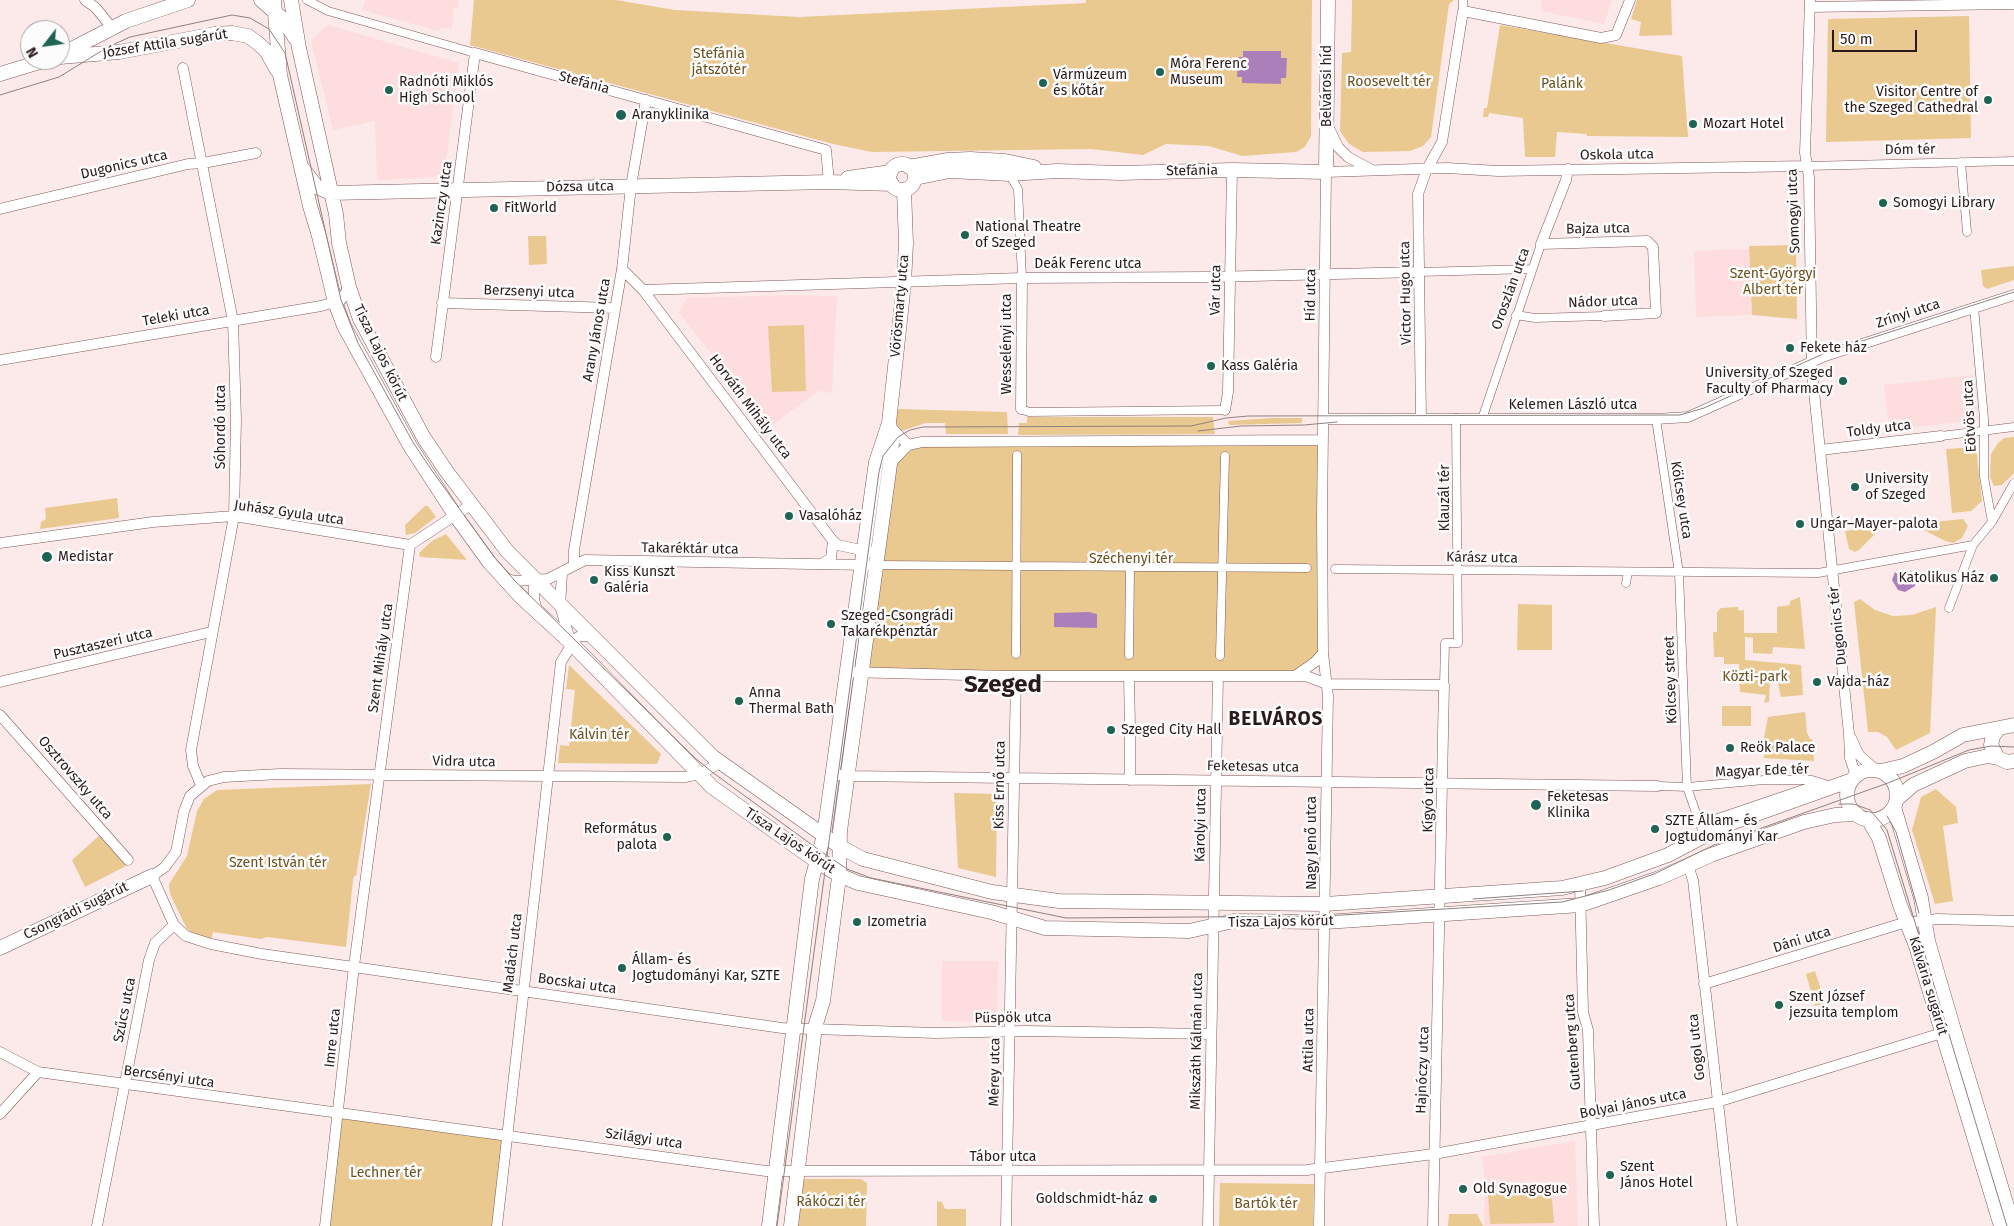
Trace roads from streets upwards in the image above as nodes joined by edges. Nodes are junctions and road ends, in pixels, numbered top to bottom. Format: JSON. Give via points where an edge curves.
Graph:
{"nodes":[{"id":1,"x":85,"y":0,"type":"edge"},
{"id":2,"x":188,"y":0,"type":"edge"},
{"id":3,"x":261,"y":0,"type":"edge"},
{"id":4,"x":291,"y":0,"type":"edge"},
{"id":5,"x":307,"y":0,"type":"edge"},
{"id":6,"x":1328,"y":0,"type":"edge"},
{"id":7,"x":1463,"y":0,"type":"edge"},
{"id":8,"x":1630,"y":0,"type":"edge"},
{"id":9,"x":274,"y":4,"type":"edge"},
{"id":10,"x":1810,"y":4,"type":"edge"},
{"id":11,"x":2014,"y":4,"type":"edge"},
{"id":12,"x":1463,"y":11,"type":"junction"},
{"id":13,"x":284,"y":20,"type":"junction"},
{"id":14,"x":112,"y":28,"type":"junction"},
{"id":15,"x":276,"y":32,"type":"junction"},
{"id":16,"x":248,"y":36,"type":"junction"},
{"id":17,"x":299,"y":48,"type":"junction"},
{"id":18,"x":70,"y":51,"type":"edge"},
{"id":19,"x":475,"y":53,"type":"junction"},
{"id":20,"x":70,"y":55,"type":"edge"},
{"id":21,"x":20,"y":68,"type":"edge"},
{"id":22,"x":184,"y":68,"type":"dead end"},
{"id":23,"x":0,"y":74,"type":"edge"},
{"id":24,"x":280,"y":75,"type":"junction"},
{"id":25,"x":646,"y":100,"type":"junction"},
{"id":26,"x":1326,"y":121,"type":"junction"},
{"id":27,"x":256,"y":153,"type":"dead end"},
{"id":28,"x":2014,"y":161,"type":"edge"},
{"id":29,"x":1961,"y":162,"type":"junction"},
{"id":30,"x":203,"y":163,"type":"junction"},
{"id":31,"x":301,"y":165,"type":"junction"},
{"id":32,"x":1807,"y":166,"type":"junction"},
{"id":33,"x":1427,"y":169,"type":"junction"},
{"id":34,"x":1568,"y":169,"type":"junction"},
{"id":35,"x":1232,"y":170,"type":"junction"},
{"id":36,"x":1376,"y":171,"type":"junction"},
{"id":37,"x":912,"y":172,"type":"junction"},
{"id":38,"x":1326,"y":172,"type":"junction"},
{"id":39,"x":1012,"y":179,"type":"dead end"},
{"id":40,"x":832,"y":182,"type":"junction"},
{"id":41,"x":895,"y":182,"type":"junction"},
{"id":42,"x":631,"y":186,"type":"junction"},
{"id":43,"x":457,"y":189,"type":"junction"},
{"id":44,"x":332,"y":193,"type":"junction"},
{"id":45,"x":0,"y":209,"type":"edge"},
{"id":46,"x":1967,"y":232,"type":"dead end"},
{"id":47,"x":1541,"y":244,"type":"junction"},
{"id":48,"x":1653,"y":247,"type":"joint"},
{"id":49,"x":622,"y":269,"type":"junction"},
{"id":50,"x":1532,"y":269,"type":"junction"},
{"id":51,"x":1419,"y":272,"type":"junction"},
{"id":52,"x":1325,"y":274,"type":"junction"},
{"id":53,"x":1230,"y":277,"type":"junction"},
{"id":54,"x":1022,"y":278,"type":"junction"},
{"id":55,"x":904,"y":283,"type":"junction"},
{"id":56,"x":349,"y":287,"type":"junction"},
{"id":57,"x":643,"y":290,"type":"junction"},
{"id":58,"x":2014,"y":295,"type":"edge"},
{"id":59,"x":335,"y":302,"type":"junction"},
{"id":60,"x":442,"y":303,"type":"junction"},
{"id":61,"x":1974,"y":307,"type":"junction"},
{"id":62,"x":614,"y":308,"type":"junction"},
{"id":63,"x":1516,"y":315,"type":"junction"},
{"id":64,"x":1604,"y":316,"type":"joint"},
{"id":65,"x":233,"y":321,"type":"junction"},
{"id":66,"x":436,"y":357,"type":"dead end"},
{"id":67,"x":0,"y":360,"type":"edge"},
{"id":68,"x":1812,"y":362,"type":"junction"},
{"id":69,"x":1021,"y":409,"type":"joint"},
{"id":70,"x":1225,"y":410,"type":"joint"},
{"id":71,"x":1456,"y":418,"type":"junction"},
{"id":72,"x":1482,"y":418,"type":"junction"},
{"id":73,"x":1323,"y":419,"type":"junction"},
{"id":74,"x":1421,"y":419,"type":"junction"},
{"id":75,"x":1656,"y":419,"type":"junction"},
{"id":76,"x":888,"y":423,"type":"junction"},
{"id":77,"x":2014,"y":427,"type":"edge"},
{"id":78,"x":1985,"y":430,"type":"junction"},
{"id":79,"x":1941,"y":436,"type":"joint"},
{"id":80,"x":1323,"y":440,"type":"junction"},
{"id":81,"x":908,"y":445,"type":"junction"},
{"id":82,"x":1820,"y":450,"type":"junction"},
{"id":83,"x":1017,"y":455,"type":"dead end"},
{"id":84,"x":1225,"y":456,"type":"dead end"},
{"id":85,"x":890,"y":464,"type":"junction"},
{"id":86,"x":2014,"y":483,"type":"edge"},
{"id":87,"x":472,"y":504,"type":"junction"},
{"id":88,"x":455,"y":515,"type":"junction"},
{"id":89,"x":234,"y":516,"type":"junction"},
{"id":90,"x":1992,"y":522,"type":"junction"},
{"id":91,"x":833,"y":541,"type":"junction"},
{"id":92,"x":0,"y":543,"type":"edge"},
{"id":93,"x":1973,"y":545,"type":"junction"},
{"id":94,"x":410,"y":546,"type":"junction"},
{"id":95,"x":862,"y":558,"type":"junction"},
{"id":96,"x":877,"y":559,"type":"junction"},
{"id":97,"x":821,"y":564,"type":"junction"},
{"id":98,"x":574,"y":565,"type":"junction"},
{"id":99,"x":1016,"y":566,"type":"junction"},
{"id":100,"x":1130,"y":567,"type":"junction"},
{"id":101,"x":1220,"y":568,"type":"junction"},
{"id":102,"x":1307,"y":568,"type":"dead end"},
{"id":103,"x":1335,"y":569,"type":"dead end"},
{"id":104,"x":1458,"y":570,"type":"junction"},
{"id":105,"x":1832,"y":571,"type":"junction"},
{"id":106,"x":1628,"y":572,"type":"junction"},
{"id":107,"x":1680,"y":573,"type":"junction"},
{"id":108,"x":562,"y":574,"type":"junction"},
{"id":109,"x":503,"y":578,"type":"junction"},
{"id":110,"x":534,"y":580,"type":"junction"},
{"id":111,"x":1626,"y":583,"type":"dead end"},
{"id":112,"x":560,"y":606,"type":"junction"},
{"id":113,"x":1949,"y":608,"type":"dead end"},
{"id":114,"x":536,"y":610,"type":"junction"},
{"id":115,"x":211,"y":632,"type":"junction"},
{"id":116,"x":590,"y":636,"type":"junction"},
{"id":117,"x":571,"y":644,"type":"junction"},
{"id":118,"x":1323,"y":653,"type":"junction"},
{"id":119,"x":1016,"y":654,"type":"dead end"},
{"id":120,"x":1129,"y":655,"type":"dead end"},
{"id":121,"x":1220,"y":656,"type":"dead end"},
{"id":122,"x":847,"y":672,"type":"junction"},
{"id":123,"x":862,"y":674,"type":"junction"},
{"id":124,"x":1016,"y":676,"type":"junction"},
{"id":125,"x":1130,"y":676,"type":"junction"},
{"id":126,"x":1218,"y":676,"type":"junction"},
{"id":127,"x":1294,"y":676,"type":"junction"},
{"id":128,"x":0,"y":682,"type":"edge"},
{"id":129,"x":1328,"y":684,"type":"junction"},
{"id":130,"x":1444,"y":685,"type":"junction"},
{"id":131,"x":0,"y":715,"type":"edge"},
{"id":132,"x":2009,"y":724,"type":"edge"},
{"id":133,"x":1849,"y":734,"type":"junction"},
{"id":134,"x":1998,"y":758,"type":"junction"},
{"id":135,"x":2014,"y":761,"type":"edge"},
{"id":136,"x":720,"y":763,"type":"junction"},
{"id":137,"x":1878,"y":771,"type":"junction"},
{"id":138,"x":700,"y":774,"type":"junction"},
{"id":139,"x":832,"y":774,"type":"junction"},
{"id":140,"x":379,"y":775,"type":"junction"},
{"id":141,"x":1686,"y":775,"type":"joint"},
{"id":142,"x":548,"y":776,"type":"junction"},
{"id":143,"x":848,"y":776,"type":"junction"},
{"id":144,"x":1014,"y":778,"type":"junction"},
{"id":145,"x":1854,"y":778,"type":"junction"},
{"id":146,"x":1130,"y":780,"type":"junction"},
{"id":147,"x":1215,"y":780,"type":"junction"},
{"id":148,"x":1326,"y":782,"type":"junction"},
{"id":149,"x":1442,"y":783,"type":"junction"},
{"id":150,"x":201,"y":785,"type":"junction"},
{"id":151,"x":1658,"y":786,"type":"joint"},
{"id":152,"x":1687,"y":787,"type":"junction"},
{"id":153,"x":1896,"y":803,"type":"junction"},
{"id":154,"x":1862,"y":817,"type":"junction"},
{"id":155,"x":824,"y":835,"type":"junction"},
{"id":156,"x":840,"y":846,"type":"junction"},
{"id":157,"x":128,"y":860,"type":"dead end"},
{"id":158,"x":816,"y":862,"type":"junction"},
{"id":159,"x":1688,"y":866,"type":"junction"},
{"id":160,"x":839,"y":875,"type":"junction"},
{"id":161,"x":152,"y":876,"type":"junction"},
{"id":162,"x":1580,"y":885,"type":"junction"},
{"id":163,"x":1013,"y":896,"type":"junction"},
{"id":164,"x":1441,"y":896,"type":"junction"},
{"id":165,"x":1581,"y":905,"type":"junction"},
{"id":166,"x":1325,"y":913,"type":"junction"},
{"id":167,"x":1213,"y":914,"type":"junction"},
{"id":168,"x":1441,"y":915,"type":"junction"},
{"id":169,"x":1012,"y":918,"type":"junction"},
{"id":170,"x":1924,"y":920,"type":"junction"},
{"id":171,"x":2014,"y":921,"type":"edge"},
{"id":172,"x":1908,"y":923,"type":"junction"},
{"id":173,"x":174,"y":925,"type":"junction"},
{"id":174,"x":0,"y":948,"type":"edge"},
{"id":175,"x":354,"y":966,"type":"junction"},
{"id":176,"x":1704,"y":984,"type":"junction"},
{"id":177,"x":522,"y":990,"type":"junction"},
{"id":178,"x":815,"y":1027,"type":"junction"},
{"id":179,"x":795,"y":1028,"type":"junction"},
{"id":180,"x":1010,"y":1033,"type":"junction"},
{"id":181,"x":1942,"y":1033,"type":"junction"},
{"id":182,"x":1211,"y":1034,"type":"junction"},
{"id":183,"x":0,"y":1052,"type":"edge"},
{"id":184,"x":38,"y":1072,"type":"junction"},
{"id":185,"x":124,"y":1085,"type":"junction"},
{"id":186,"x":1717,"y":1102,"type":"junction"},
{"id":187,"x":339,"y":1113,"type":"junction"},
{"id":188,"x":0,"y":1114,"type":"edge"},
{"id":189,"x":1591,"y":1126,"type":"junction"},
{"id":190,"x":507,"y":1134,"type":"junction"},
{"id":191,"x":1434,"y":1154,"type":"junction"},
{"id":192,"x":1208,"y":1169,"type":"junction"},
{"id":193,"x":1321,"y":1169,"type":"junction"},
{"id":194,"x":777,"y":1171,"type":"junction"},
{"id":195,"x":798,"y":1171,"type":"junction"},
{"id":196,"x":1007,"y":1171,"type":"junction"},
{"id":197,"x":97,"y":1226,"type":"edge"},
{"id":198,"x":325,"y":1226,"type":"edge"},
{"id":199,"x":497,"y":1226,"type":"edge"},
{"id":200,"x":769,"y":1226,"type":"edge"},
{"id":201,"x":791,"y":1226,"type":"edge"},
{"id":202,"x":1006,"y":1226,"type":"edge"},
{"id":203,"x":1208,"y":1226,"type":"edge"},
{"id":204,"x":1319,"y":1226,"type":"edge"},
{"id":205,"x":1433,"y":1226,"type":"edge"},
{"id":206,"x":1594,"y":1226,"type":"edge"},
{"id":207,"x":1732,"y":1226,"type":"edge"},
{"id":208,"x":2001,"y":1226,"type":"edge"},
{"id":209,"x":2013,"y":1226,"type":"edge"}],
"edges":[{"from":1,"to":14,"type":"street"},
{"from":2,"to":14,"type":"street","name":"József Attila sugárút"},
{"from":3,"to":9,"type":"street"},
{"from":4,"to":13,"type":"street"},
{"from":4,"to":17,"type":"street","name":"Tisza Lajos körút"},
{"from":5,"to":19,"type":"street","name":"Stefánia","via":[[328,12]]},
{"from":6,"to":26,"type":"street","name":"Belvárosi híd"},
{"from":7,"to":12,"type":"street"},
{"from":8,"to":12,"type":"street","via":[[1620,30],[1612,37],[1601,38]]},
{"from":9,"to":13,"type":"street"},
{"from":9,"to":15,"type":"street","name":"Tisza Lajos körút"},
{"from":10,"to":11,"type":"street"},
{"from":10,"to":32,"type":"street","name":"Somogyi utca"},
{"from":12,"to":33,"type":"street","via":[[1442,142]]},
{"from":13,"to":15,"type":"street"},
{"from":13,"to":17,"type":"street"},
{"from":14,"to":18,"type":"street","name":"József Attila sugárút"},
{"from":15,"to":16,"type":"street","via":[[262,39]]},
{"from":15,"to":24,"type":"street","name":"Tisza Lajos körút"},
{"from":16,"to":20,"type":"street","name":"József Attila sugárút","via":[[215,34],[133,50]]},
{"from":16,"to":24,"type":"street","name":"József Attila sugárút","via":[[267,52]]},
{"from":17,"to":44,"type":"street","name":"Tisza Lajos körút"},
{"from":19,"to":25,"type":"street","name":"Stefánia"},
{"from":19,"to":43,"type":"street","name":"Kazinczy utca"},
{"from":21,"to":23,"type":"street"},
{"from":22,"to":30,"type":"street","name":"Sóhordó utca"},
{"from":24,"to":31,"type":"street","name":"Tisza Lajos körút"},
{"from":25,"to":40,"type":"street","name":"Stefánia","via":[[826,150]]},
{"from":25,"to":42,"type":"street","name":"Arany János utca"},
{"from":26,"to":36,"type":"street","via":[[1334,141],[1348,157]]},
{"from":26,"to":38,"type":"street","name":"Belvárosi híd"},
{"from":27,"to":30,"type":"street","name":"Dugonics utca"},
{"from":28,"to":29,"type":"street","name":"Dóm tér"},
{"from":29,"to":32,"type":"street","name":"Dóm tér"},
{"from":29,"to":46,"type":"street"},
{"from":30,"to":45,"type":"street","name":"Dugonics utca"},
{"from":30,"to":65,"type":"street","name":"Sóhordó utca"},
{"from":31,"to":44,"type":"street","via":[[314,184]]},
{"from":31,"to":59,"type":"street","name":"Tisza Lajos körút"},
{"from":32,"to":34,"type":"street","name":"Oskola utca"},
{"from":32,"to":68,"type":"street","name":"Somogyi utca"},
{"from":33,"to":34,"type":"street","name":"Oskola utca"},
{"from":33,"to":36,"type":"street"},
{"from":33,"to":51,"type":"street","name":"Victor Hugo utca","via":[[1418,194]]},
{"from":34,"to":47,"type":"street","name":"Oroszlán utca"},
{"from":35,"to":37,"type":"street","name":"Stefánia","via":[[1057,171],[1005,161],[970,159],[948,160]]},
{"from":35,"to":38,"type":"street","name":"Stefánia"},
{"from":35,"to":53,"type":"street","name":"Vár utca"},
{"from":36,"to":38,"type":"street"},
{"from":37,"to":41,"type":"street","via":[[911,186]]},
{"from":37,"to":41,"type":"street","name":"Stefánia","via":[[897,166]]},
{"from":38,"to":52,"type":"street","name":"Híd utca"},
{"from":39,"to":54,"type":"street","via":[[1018,189]]},
{"from":40,"to":41,"type":"street","via":[[854,176]]},
{"from":40,"to":42,"type":"street","name":"Dózsa utca"},
{"from":41,"to":55,"type":"street","name":"Vörösmarty utca","via":[[906,244]]},
{"from":42,"to":43,"type":"street","name":"Dózsa utca"},
{"from":42,"to":49,"type":"street","name":"Arany János utca"},
{"from":43,"to":44,"type":"street","name":"Dózsa utca"},
{"from":43,"to":60,"type":"street","name":"Kazinczy utca"},
{"from":44,"to":56,"type":"street","name":"Tisza Lajos körút"},
{"from":47,"to":48,"type":"street","name":"Bajza utca","via":[[1647,241]]},
{"from":47,"to":50,"type":"street","name":"Oroszlán utca"},
{"from":48,"to":64,"type":"street","name":"Nádor utca","via":[[1656,314]]},
{"from":49,"to":57,"type":"street","name":"Horváth Mihály utca"},
{"from":49,"to":62,"type":"street","name":"Arany János utca"},
{"from":50,"to":51,"type":"street","name":"Deák Ferenc utca"},
{"from":50,"to":63,"type":"street","name":"Oroszlán utca"},
{"from":51,"to":52,"type":"street","name":"Deák Ferenc utca"},
{"from":51,"to":74,"type":"street","name":"Victor Hugo utca"},
{"from":52,"to":53,"type":"street","name":"Deák Ferenc utca"},
{"from":52,"to":73,"type":"street","name":"Híd utca"},
{"from":53,"to":54,"type":"street","name":"Deák Ferenc utca"},
{"from":53,"to":70,"type":"street","name":"Vár utca"},
{"from":54,"to":55,"type":"street","name":"Deák Ferenc utca"},
{"from":54,"to":69,"type":"street","name":"Wesselényi utca"},
{"from":55,"to":57,"type":"street","name":"Deák Ferenc utca"},
{"from":55,"to":76,"type":"street","name":"Vörösmarty utca"},
{"from":56,"to":59,"type":"street","via":[[344,297]]},
{"from":56,"to":87,"type":"street","name":"Tisza Lajos körút","via":[[360,319],[424,438]]},
{"from":57,"to":91,"type":"street","name":"Horváth Mihály utca"},
{"from":58,"to":61,"type":"street","name":"Zrínyi utca"},
{"from":59,"to":65,"type":"street","name":"Teleki utca"},
{"from":59,"to":88,"type":"street","name":"Tisza Lajos körút","via":[[344,326],[405,438]]},
{"from":60,"to":62,"type":"street","name":"Berzsenyi utca"},
{"from":60,"to":66,"type":"street","name":"Kazinczy utca"},
{"from":61,"to":68,"type":"street","name":"Zrínyi utca"},
{"from":61,"to":78,"type":"street","name":"Eötvös utca"},
{"from":62,"to":98,"type":"street","name":"Arany János utca"},
{"from":63,"to":64,"type":"street","name":"Nádor utca","via":[[1535,318]]},
{"from":63,"to":72,"type":"street","name":"Oroszlán utca"},
{"from":65,"to":67,"type":"street","name":"Teleki utca"},
{"from":65,"to":89,"type":"street","name":"Sóhordó utca"},
{"from":68,"to":75,"type":"street","name":"Kelemen László utca","via":[[1697,414]]},
{"from":68,"to":82,"type":"street","name":"Somogyi utca"},
{"from":69,"to":70,"type":"street","via":[[1029,412]]},
{"from":71,"to":72,"type":"street","name":"Kelemen László utca"},
{"from":71,"to":74,"type":"street","name":"Kelemen László utca"},
{"from":71,"to":104,"type":"street","name":"Klauzál tér"},
{"from":72,"to":75,"type":"street","name":"Kelemen László utca"},
{"from":73,"to":74,"type":"street","name":"Kelemen László utca"},
{"from":73,"to":80,"type":"street"},
{"from":75,"to":107,"type":"street","name":"Kölcsey utca"},
{"from":76,"to":81,"type":"street"},
{"from":76,"to":85,"type":"street","name":"Vörösmarty utca","via":[[892,442]]},
{"from":76,"to":95,"type":"street","name":"Vörösmarty utca","via":[[876,462]]},
{"from":77,"to":78,"type":"street"},
{"from":78,"to":79,"type":"street"},
{"from":78,"to":90,"type":"street","name":"Eötvös utca","via":[[1984,477]]},
{"from":79,"to":82,"type":"street","name":"Toldy utca"},
{"from":80,"to":81,"type":"street","via":[[922,442]]},
{"from":80,"to":118,"type":"street"},
{"from":81,"to":85,"type":"street"},
{"from":82,"to":105,"type":"street","name":"Somogyi utca"},
{"from":83,"to":99,"type":"street"},
{"from":84,"to":101,"type":"street"},
{"from":85,"to":96,"type":"street","name":"Vörösmarty utca"},
{"from":86,"to":90,"type":"street"},
{"from":87,"to":88,"type":"street"},
{"from":87,"to":110,"type":"street","name":"Tisza Lajos körút","via":[[507,551]]},
{"from":88,"to":94,"type":"street"},
{"from":88,"to":109,"type":"street","name":"Tisza Lajos körút"},
{"from":89,"to":92,"type":"street","name":"Juhász Gyula utca","via":[[153,522]]},
{"from":89,"to":94,"type":"street","name":"Juhász Gyula utca"},
{"from":89,"to":115,"type":"street","name":"Sóhordó utca"},
{"from":90,"to":93,"type":"street"},
{"from":91,"to":95,"type":"street"},
{"from":91,"to":97,"type":"street","via":[[831,558]]},
{"from":93,"to":105,"type":"street","name":"Dugonics tér"},
{"from":93,"to":113,"type":"street"},
{"from":94,"to":140,"type":"street","name":"Szent Mihály utca"},
{"from":95,"to":96,"type":"street"},
{"from":95,"to":97,"type":"street","name":"Takaréktár utca"},
{"from":95,"to":122,"type":"street","name":"Vörösmarty utca"},
{"from":96,"to":99,"type":"street"},
{"from":96,"to":123,"type":"street","name":"Vörösmarty utca"},
{"from":97,"to":98,"type":"street","name":"Takaréktár utca","via":[[585,560]]},
{"from":98,"to":108,"type":"street","name":"Takaréktár utca"},
{"from":99,"to":100,"type":"street"},
{"from":99,"to":119,"type":"street"},
{"from":100,"to":101,"type":"street"},
{"from":100,"to":120,"type":"street"},
{"from":101,"to":102,"type":"street"},
{"from":101,"to":121,"type":"street"},
{"from":103,"to":104,"type":"street","name":"Kárász utca"},
{"from":104,"to":106,"type":"street","name":"Kárász utca"},
{"from":104,"to":130,"type":"street","name":"Klauzál tér","via":[[1458,643],[1446,643]]},
{"from":105,"to":107,"type":"street","name":"Kárász utca"},
{"from":105,"to":133,"type":"street","name":"Dugonics tér"},
{"from":106,"to":107,"type":"street","name":"Kárász utca"},
{"from":106,"to":111,"type":"street"},
{"from":107,"to":141,"type":"street","name":"Kölcsey utca"},
{"from":108,"to":110,"type":"street","name":"Takaréktár utca"},
{"from":108,"to":112,"type":"street"},
{"from":109,"to":110,"type":"street"},
{"from":109,"to":114,"type":"street","name":"Tisza Lajos körút"},
{"from":110,"to":112,"type":"street","name":"Tisza Lajos körút"},
{"from":110,"to":114,"type":"street"},
{"from":112,"to":116,"type":"street","name":"Tisza Lajos körút"},
{"from":112,"to":117,"type":"street","name":"Tisza Lajos körút"},
{"from":114,"to":117,"type":"street","name":"Tisza Lajos körút"},
{"from":115,"to":128,"type":"street","name":"Pusztaszeri utca"},
{"from":115,"to":150,"type":"street","name":"Sóhordó utca","via":[[191,750]]},
{"from":116,"to":117,"type":"street","via":[[577,637]]},
{"from":116,"to":136,"type":"street","name":"Tisza Lajos körút"},
{"from":117,"to":138,"type":"street","name":"Tisza Lajos körút"},
{"from":117,"to":142,"type":"street","via":[[562,662]]},
{"from":118,"to":127,"type":"street"},
{"from":118,"to":129,"type":"street"},
{"from":122,"to":123,"type":"street"},
{"from":122,"to":139,"type":"street","name":"Vörösmarty utca"},
{"from":123,"to":124,"type":"street"},
{"from":123,"to":143,"type":"street","name":"Vörösmarty utca"},
{"from":124,"to":125,"type":"street"},
{"from":124,"to":144,"type":"street","name":"Kiss Ernő utca"},
{"from":125,"to":126,"type":"street"},
{"from":125,"to":146,"type":"street"},
{"from":126,"to":127,"type":"street"},
{"from":126,"to":147,"type":"street","name":"Károlyi utca"},
{"from":127,"to":129,"type":"street","via":[[1306,676]]},
{"from":129,"to":130,"type":"street"},
{"from":129,"to":148,"type":"street","name":"Nagy Jenő utca"},
{"from":130,"to":149,"type":"street","name":"Kígyó utca"},
{"from":131,"to":157,"type":"street","name":"Osztrovszky utca"},
{"from":132,"to":134,"type":"street","via":[[1991,740],[1992,750]]},
{"from":132,"to":137,"type":"street","via":[[1963,735],[1903,766]]},
{"from":133,"to":137,"type":"street","name":"Dugonics tér","via":[[1859,755]]},
{"from":133,"to":145,"type":"street","name":"Dugonics tér"},
{"from":134,"to":135,"type":"street"},
{"from":134,"to":153,"type":"street","via":[[1988,756],[1964,761],[1913,784]]},
{"from":136,"to":138,"type":"street"},
{"from":136,"to":155,"type":"street","name":"Tisza Lajos körút"},
{"from":137,"to":145,"type":"street","via":[[1863,772]]},
{"from":137,"to":153,"type":"street","via":[[1894,782]]},
{"from":138,"to":142,"type":"street","via":[[685,777]]},
{"from":138,"to":158,"type":"street","name":"Tisza Lajos körút"},
{"from":139,"to":143,"type":"street"},
{"from":139,"to":155,"type":"street","name":"Vörösmarty utca"},
{"from":140,"to":142,"type":"street","name":"Vidra utca"},
{"from":140,"to":150,"type":"street","via":[[224,777]]},
{"from":140,"to":175,"type":"street"},
{"from":141,"to":152,"type":"street","name":"Magyar Ede tér"},
{"from":142,"to":177,"type":"street","name":"Madách utca"},
{"from":143,"to":144,"type":"street","name":"Feketesas utca"},
{"from":143,"to":156,"type":"street","name":"Vörösmarty utca"},
{"from":144,"to":146,"type":"street","name":"Feketesas utca"},
{"from":144,"to":163,"type":"street","name":"Kiss Ernő utca"},
{"from":145,"to":154,"type":"street","via":[[1848,799]]},
{"from":145,"to":162,"type":"street","name":"Tisza Lajos körút","via":[[1723,826],[1668,855]]},
{"from":146,"to":147,"type":"street","name":"Feketesas utca"},
{"from":147,"to":148,"type":"street","name":"Feketesas utca"},
{"from":147,"to":167,"type":"street","name":"Károlyi utca"},
{"from":148,"to":149,"type":"street","name":"Feketesas utca"},
{"from":148,"to":166,"type":"street","name":"Nagy Jenő utca"},
{"from":149,"to":151,"type":"street","name":"Feketesas utca"},
{"from":149,"to":164,"type":"street","name":"Kígyó utca"},
{"from":150,"to":161,"type":"street","via":[[187,801],[176,852],[165,867]]},
{"from":151,"to":152,"type":"street","name":"Magyar Ede tér"},
{"from":152,"to":152,"type":"street","name":"Magyar Ede tér","via":[[1764,780],[1812,780],[1825,784],[1815,783],[1701,827]]},
{"from":153,"to":154,"type":"street","via":[[1883,817]]},
{"from":153,"to":170,"type":"street"},
{"from":154,"to":159,"type":"street","name":"Tisza Lajos körút","via":[[1835,814],[1804,822]]},
{"from":154,"to":172,"type":"street","via":[[1879,838]]},
{"from":155,"to":156,"type":"street","name":"Tisza Lajos körút"},
{"from":155,"to":158,"type":"street","name":"Vörösmarty utca"},
{"from":156,"to":160,"type":"street","name":"Vörösmarty utca"},
{"from":156,"to":163,"type":"street","name":"Tisza Lajos körút","via":[[862,859]]},
{"from":158,"to":160,"type":"street","name":"Tisza Lajos körút"},
{"from":158,"to":179,"type":"street","name":"Vörösmarty utca"},
{"from":159,"to":165,"type":"street","name":"Tisza Lajos körút"},
{"from":159,"to":176,"type":"street","name":"Gogol utca","via":[[1693,880]]},
{"from":160,"to":169,"type":"street","name":"Tisza Lajos körút","via":[[858,883]]},
{"from":160,"to":178,"type":"street","name":"Vörösmarty utca","via":[[823,1001]]},
{"from":161,"to":173,"type":"street"},
{"from":161,"to":174,"type":"street","name":"Csongrádi sugárút"},
{"from":162,"to":164,"type":"street","name":"Tisza Lajos körút"},
{"from":162,"to":165,"type":"street","name":"Gutenberg utca"},
{"from":163,"to":167,"type":"street","name":"Tisza Lajos körút"},
{"from":163,"to":169,"type":"street","name":"Kiss Ernő utca"},
{"from":164,"to":166,"type":"street","name":"Tisza Lajos körút"},
{"from":164,"to":168,"type":"street","name":"Kígyó utca"},
{"from":165,"to":168,"type":"street","name":"Tisza Lajos körút"},
{"from":165,"to":189,"type":"street","name":"Gutenberg utca","via":[[1583,1012],[1588,1030]]},
{"from":166,"to":167,"type":"street","name":"Tisza Lajos körút"},
{"from":166,"to":167,"type":"street","name":"Tisza Lajos körút","via":[[1234,921]]},
{"from":166,"to":168,"type":"street","name":"Tisza Lajos körút"},
{"from":166,"to":193,"type":"street","name":"Attila utca"},
{"from":167,"to":169,"type":"street","name":"Tisza Lajos körút","via":[[1189,931],[1060,930]]},
{"from":167,"to":182,"type":"street","name":"Mikszáth Kálmán utca"},
{"from":168,"to":191,"type":"street","name":"Hajnóczy utca"},
{"from":169,"to":180,"type":"street","name":"Mérey utca"},
{"from":170,"to":171,"type":"street"},
{"from":170,"to":172,"type":"street","name":"Kálvária sugárút"},
{"from":170,"to":209,"type":"street","name":"Kálvária sugárút"},
{"from":172,"to":176,"type":"street","name":"Dáni utca"},
{"from":172,"to":181,"type":"street","name":"Kálvária sugárút"},
{"from":173,"to":175,"type":"street","via":[[186,936],[211,944]]},
{"from":173,"to":185,"type":"street","name":"Szűcs utca","via":[[155,943],[149,960]]},
{"from":175,"to":177,"type":"street","name":"Bocskai utca"},
{"from":175,"to":187,"type":"street","name":"Imre utca"},
{"from":176,"to":186,"type":"street","name":"Gogol utca"},
{"from":177,"to":179,"type":"street","name":"Bocskai utca"},
{"from":177,"to":190,"type":"street","name":"Madách utca"},
{"from":178,"to":179,"type":"street","name":"Bocskai utca"},
{"from":178,"to":180,"type":"street","name":"Püspök utca"},
{"from":178,"to":195,"type":"street","name":"Vörösmarty utca"},
{"from":179,"to":194,"type":"street","name":"Vörösmarty utca"},
{"from":180,"to":182,"type":"street","name":"Püspök utca"},
{"from":180,"to":196,"type":"street","name":"Mérey utca"},
{"from":181,"to":186,"type":"street","name":"Bolyai János utca"},
{"from":181,"to":208,"type":"street","name":"Kálvária sugárút"},
{"from":182,"to":192,"type":"street","name":"Mikszáth Kálmán utca"},
{"from":183,"to":184,"type":"street","name":"Bercsényi utca"},
{"from":184,"to":185,"type":"street","name":"Bercsényi utca"},
{"from":184,"to":188,"type":"street"},
{"from":185,"to":187,"type":"street","name":"Bercsényi utca"},
{"from":185,"to":197,"type":"street","name":"Szűcs utca"},
{"from":186,"to":189,"type":"street","name":"Bolyai János utca"},
{"from":186,"to":207,"type":"street","name":"Gogol utca"},
{"from":187,"to":190,"type":"street"},
{"from":187,"to":198,"type":"street"},
{"from":189,"to":191,"type":"street","name":"Bolyai János utca"},
{"from":189,"to":206,"type":"street","name":"Gutenberg utca"},
{"from":190,"to":194,"type":"street","name":"Szilágyi utca"},
{"from":190,"to":199,"type":"street"},
{"from":191,"to":193,"type":"street","name":"Bolyai János utca"},
{"from":191,"to":205,"type":"street","name":"Hajnóczy utca"},
{"from":192,"to":193,"type":"street"},
{"from":192,"to":196,"type":"street","name":"Tábor utca"},
{"from":192,"to":203,"type":"street"},
{"from":193,"to":204,"type":"street"},
{"from":194,"to":195,"type":"street","name":"Szilágyi utca"},
{"from":194,"to":200,"type":"street","name":"Vörösmarty utca"},
{"from":195,"to":196,"type":"street","name":"Tábor utca"},
{"from":195,"to":201,"type":"street","name":"Vörösmarty utca"},
{"from":196,"to":202,"type":"street","name":"Mérey utca"}]}
